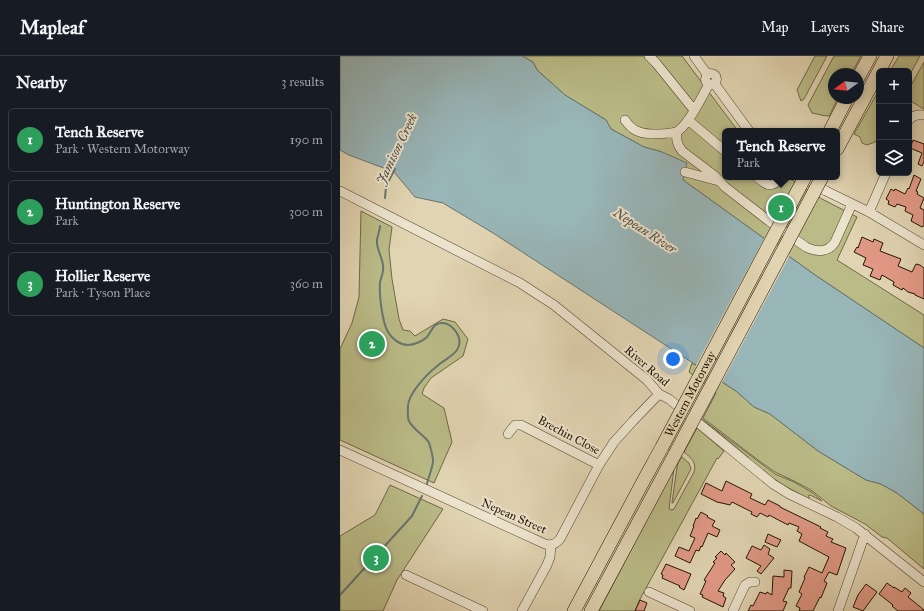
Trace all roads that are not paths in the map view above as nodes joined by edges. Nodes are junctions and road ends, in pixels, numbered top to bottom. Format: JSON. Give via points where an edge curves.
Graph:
{"nodes":[{"id":1,"x":649,"y":56,"type":"edge"},
{"id":2,"x":694,"y":56,"type":"edge"},
{"id":3,"x":870,"y":56,"type":"edge"},
{"id":4,"x":887,"y":56,"type":"edge"},
{"id":5,"x":863,"y":68,"type":"edge"},
{"id":6,"x":712,"y":84,"type":"junction"},
{"id":7,"x":844,"y":104,"type":"edge"},
{"id":8,"x":694,"y":110,"type":"junction"},
{"id":9,"x":924,"y":115,"type":"edge"},
{"id":10,"x":912,"y":117,"type":"edge"},
{"id":11,"x":625,"y":120,"type":"dead end"},
{"id":12,"x":688,"y":120,"type":"junction"},
{"id":13,"x":747,"y":128,"type":"edge"},
{"id":14,"x":832,"y":128,"type":"edge"},
{"id":15,"x":677,"y":132,"type":"junction"},
{"id":16,"x":840,"y":143,"type":"edge"},
{"id":17,"x":722,"y":148,"type":"edge"},
{"id":18,"x":686,"y":172,"type":"dead end"},
{"id":19,"x":885,"y":176,"type":"edge"},
{"id":20,"x":760,"y":180,"type":"edge"},
{"id":21,"x":779,"y":180,"type":"edge"},
{"id":22,"x":804,"y":180,"type":"edge"},
{"id":23,"x":807,"y":180,"type":"edge"},
{"id":24,"x":820,"y":180,"type":"edge"},
{"id":25,"x":720,"y":181,"type":"junction"},
{"id":26,"x":340,"y":191,"type":"edge"},
{"id":27,"x":852,"y":204,"type":"junction"},
{"id":28,"x":869,"y":212,"type":"junction"},
{"id":29,"x":924,"y":245,"type":"edge"},
{"id":30,"x":659,"y":394,"type":"junction"},
{"id":31,"x":508,"y":434,"type":"dead end"},
{"id":32,"x":340,"y":450,"type":"edge"},
{"id":33,"x":599,"y":465,"type":"junction"},
{"id":34,"x":865,"y":534,"type":"junction"},
{"id":35,"x":551,"y":544,"type":"junction"},
{"id":36,"x":406,"y":575,"type":"dead end"},
{"id":37,"x":755,"y":582,"type":"dead end"},
{"id":38,"x":924,"y":582,"type":"edge"},
{"id":39,"x":649,"y":592,"type":"dead end"},
{"id":40,"x":483,"y":611,"type":"edge"},
{"id":41,"x":522,"y":611,"type":"edge"},
{"id":42,"x":574,"y":611,"type":"edge"},
{"id":43,"x":591,"y":611,"type":"edge"},
{"id":44,"x":690,"y":611,"type":"edge"},
{"id":45,"x":733,"y":611,"type":"edge"},
{"id":46,"x":838,"y":611,"type":"edge"}],
"edges":[{"from":1,"to":8,"type":"street"},
{"from":2,"to":6,"type":"street","via":[[707,74],[706,82]]},
{"from":3,"to":5,"type":"highway"},
{"from":4,"to":16,"type":"highway"},
{"from":6,"to":8,"type":"street"},
{"from":6,"to":13,"type":"street"},
{"from":7,"to":14,"type":"highway"},
{"from":8,"to":12,"type":"street"},
{"from":9,"to":10,"type":"street"},
{"from":11,"to":15,"type":"street","via":[[642,133]]},
{"from":12,"to":15,"type":"street"},
{"from":12,"to":17,"type":"street"},
{"from":15,"to":25,"type":"street","via":[[676,142],[682,151]]},
{"from":18,"to":25,"type":"street"},
{"from":19,"to":28,"type":"street"},
{"from":20,"to":21,"type":"street","via":[[771,185]]},
{"from":22,"to":42,"type":"highway","name":"Western Motorway","bridge":true},
{"from":23,"to":27,"type":"street"},
{"from":24,"to":43,"type":"highway","name":"Western Motorway","bridge":true},
{"from":25,"to":27,"type":"street","via":[[769,221],[811,250],[817,251],[832,246]]},
{"from":26,"to":30,"type":"street","name":"River Road","via":[[538,294],[572,318],[642,376]]},
{"from":27,"to":28,"type":"street"},
{"from":28,"to":29,"type":"street"},
{"from":30,"to":33,"type":"street","name":"Nepean Street","via":[[632,420]]},
{"from":30,"to":34,"type":"street","name":"River Road","via":[[669,399],[773,484]]},
{"from":31,"to":33,"type":"street","name":"Brechin Close","via":[[515,425],[521,424]]},
{"from":32,"to":35,"type":"street","name":"Nepean Street","via":[[545,544]]},
{"from":33,"to":35,"type":"street","name":"Nepean Street","via":[[560,539]]},
{"from":34,"to":38,"type":"street","name":"River Road"},
{"from":34,"to":46,"type":"street"},
{"from":35,"to":41,"type":"street","via":[[547,565]]},
{"from":36,"to":40,"type":"street"},
{"from":37,"to":45,"type":"street","via":[[745,585]]},
{"from":39,"to":44,"type":"street"}]}
